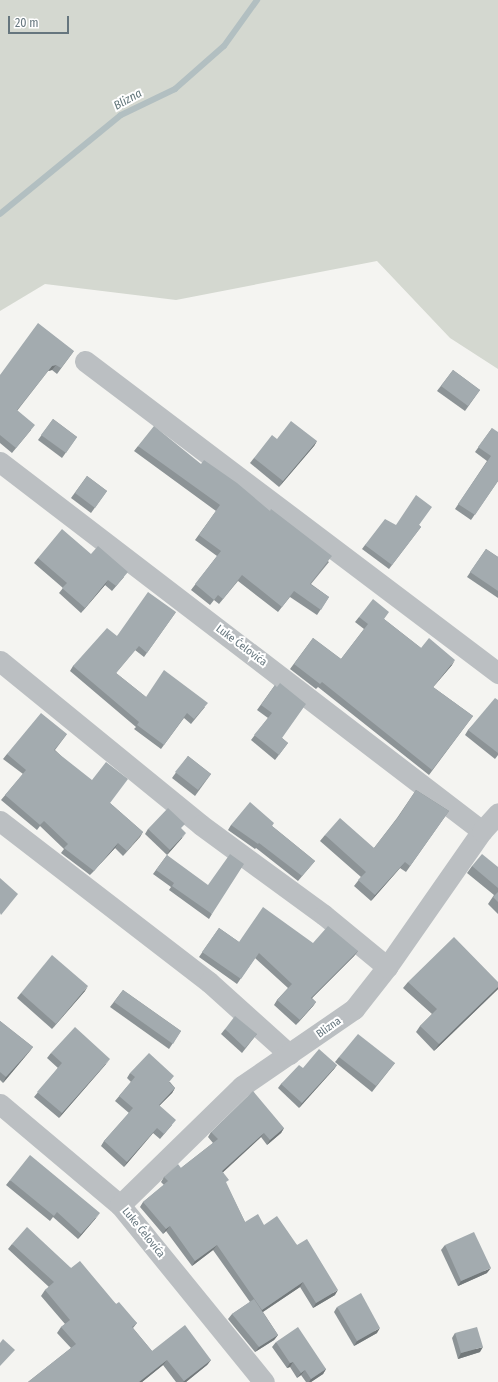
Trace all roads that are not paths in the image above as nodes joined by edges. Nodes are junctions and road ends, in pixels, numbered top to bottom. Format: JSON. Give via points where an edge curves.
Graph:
{"nodes":[{"id":1,"x":85,"y":361,"type":"dead end"},
{"id":2,"x":0,"y":462,"type":"edge"},
{"id":3,"x":0,"y":661,"type":"edge"},
{"id":4,"x":498,"y":673,"type":"edge"},
{"id":5,"x":498,"y":813,"type":"edge"},
{"id":6,"x":0,"y":821,"type":"edge"},
{"id":7,"x":482,"y":831,"type":"junction"},
{"id":8,"x":387,"y":967,"type":"junction"},
{"id":9,"x":289,"y":1054,"type":"junction"},
{"id":10,"x":0,"y":1104,"type":"edge"},
{"id":11,"x":120,"y":1205,"type":"junction"},
{"id":12,"x":264,"y":1382,"type":"edge"}],
"edges":[{"from":1,"to":4,"type":"street"},
{"from":2,"to":7,"type":"street","name":"Luke Ćelovića"},
{"from":3,"to":8,"type":"street","via":[[201,825],[324,915]]},
{"from":5,"to":7,"type":"street","name":"Blizna"},
{"from":6,"to":9,"type":"street","via":[[209,982]]},
{"from":7,"to":8,"type":"street","name":"Blizna"},
{"from":8,"to":9,"type":"street","name":"Blizna","via":[[354,1009]]},
{"from":9,"to":11,"type":"street","name":"Blizna","via":[[242,1086]]},
{"from":10,"to":11,"type":"street","name":"Luke Ćelovića"},
{"from":11,"to":12,"type":"street","name":"Luke Ćelovića"}]}
